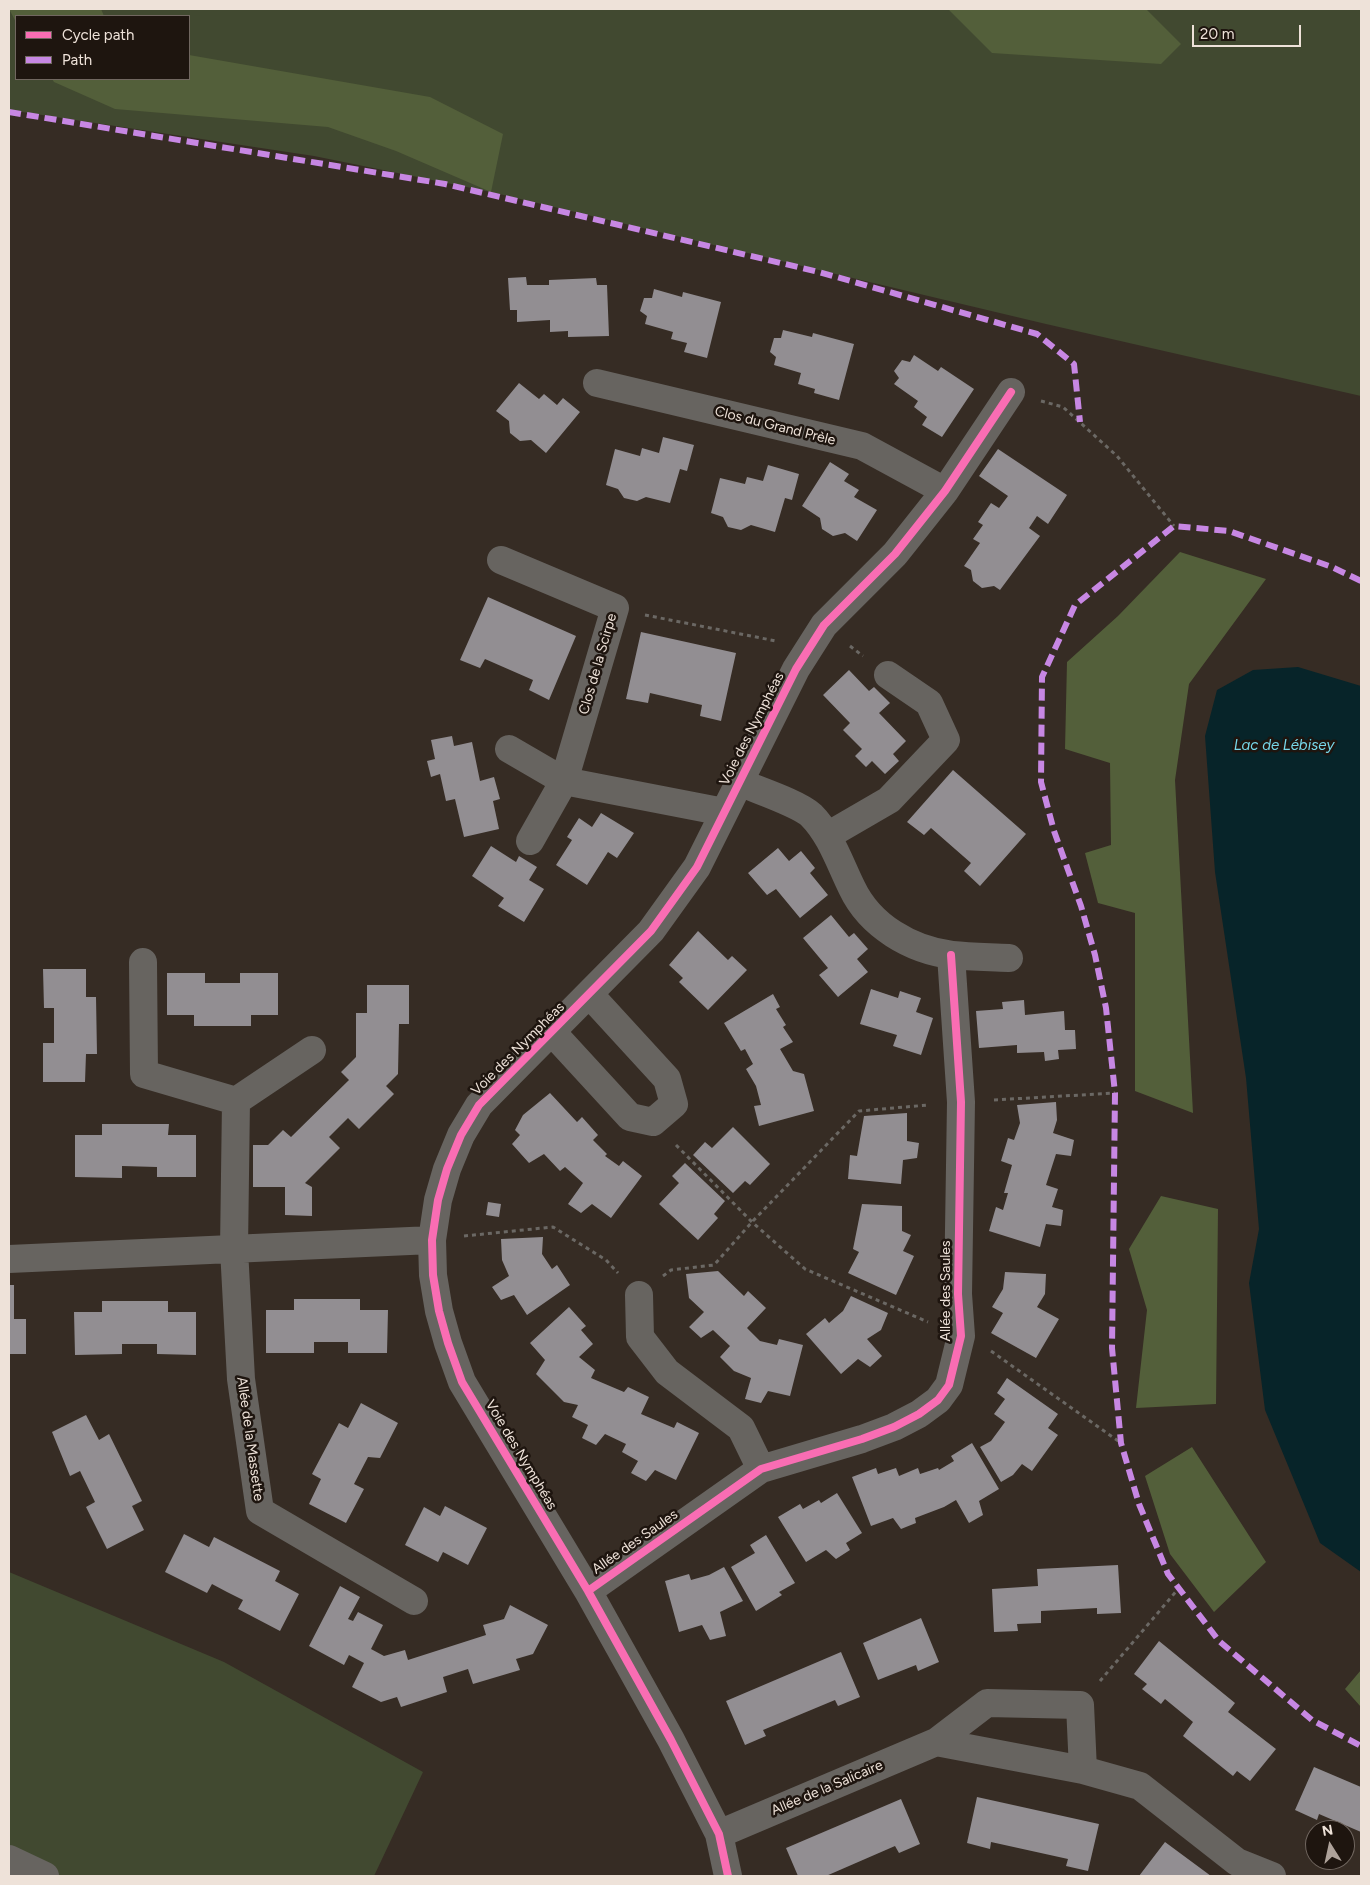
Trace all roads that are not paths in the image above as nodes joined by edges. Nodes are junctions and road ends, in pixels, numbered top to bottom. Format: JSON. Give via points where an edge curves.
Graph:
{"nodes":[{"id":1,"x":597,"y":382,"type":"dead end"},
{"id":2,"x":1011,"y":392,"type":"road end"},
{"id":3,"x":945,"y":491,"type":"junction"},
{"id":4,"x":501,"y":560,"type":"dead end"},
{"id":5,"x":888,"y":675,"type":"road end"},
{"id":6,"x":509,"y":749,"type":"dead end"},
{"id":7,"x":564,"y":780,"type":"junction"},
{"id":8,"x":739,"y":782,"type":"junction"},
{"id":9,"x":724,"y":812,"type":"junction"},
{"id":10,"x":827,"y":836,"type":"junction"},
{"id":11,"x":530,"y":841,"type":"dead end"},
{"id":12,"x":950,"y":955,"type":"junction"},
{"id":13,"x":1009,"y":958,"type":"dead end"},
{"id":14,"x":143,"y":962,"type":"dead end"},
{"id":15,"x":590,"y":995,"type":"junction"},
{"id":16,"x":551,"y":1031,"type":"junction"},
{"id":17,"x":312,"y":1050,"type":"dead end"},
{"id":18,"x":236,"y":1101,"type":"junction"},
{"id":19,"x":432,"y":1240,"type":"junction"},
{"id":20,"x":234,"y":1249,"type":"junction"},
{"id":21,"x":9,"y":1259,"type":"edge"},
{"id":22,"x":639,"y":1295,"type":"road end"},
{"id":23,"x":761,"y":1469,"type":"junction"},
{"id":24,"x":588,"y":1591,"type":"junction"},
{"id":25,"x":414,"y":1602,"type":"dead end"},
{"id":26,"x":936,"y":1742,"type":"junction"},
{"id":27,"x":1082,"y":1770,"type":"junction"},
{"id":28,"x":719,"y":1834,"type":"junction"},
{"id":29,"x":9,"y":1859,"type":"edge"},
{"id":30,"x":45,"y":1876,"type":"edge"},
{"id":31,"x":728,"y":1876,"type":"edge"},
{"id":32,"x":1272,"y":1876,"type":"edge"}],
"edges":[{"from":1,"to":3,"type":"street","name":"Clos du Grand Prèle","via":[[862,446]]},
{"from":2,"to":3,"type":"street","name":"Voie des Nymphéas"},
{"from":3,"to":8,"type":"street","name":"Voie des Nymphéas","via":[[895,554],[824,626],[796,669]]},
{"from":4,"to":7,"type":"street","name":"Clos de la Scirpe","via":[[615,608]]},
{"from":5,"to":10,"type":"street","via":[[929,703],[946,740],[889,800]]},
{"from":6,"to":7,"type":"street"},
{"from":7,"to":9,"type":"street"},
{"from":7,"to":11,"type":"street","name":"Clos de la Scirpe"},
{"from":8,"to":9,"type":"street","name":"Voie des Nymphéas"},
{"from":8,"to":10,"type":"street","via":[[810,814]]},
{"from":9,"to":15,"type":"street","name":"Voie des Nymphéas","via":[[697,867],[651,931]]},
{"from":10,"to":12,"type":"street","via":[[868,915],[886,930],[913,944]]},
{"from":12,"to":13,"type":"street"},
{"from":12,"to":23,"type":"street","name":"Allée des Saules","via":[[961,1102],[960,1336],[949,1385],[938,1400],[919,1414],[862,1439]]},
{"from":14,"to":18,"type":"street","via":[[144,1074]]},
{"from":15,"to":16,"type":"street","name":"Voie des Nymphéas"},
{"from":15,"to":16,"type":"street","via":[[667,1079],[674,1104],[653,1122],[630,1117]]},
{"from":16,"to":19,"type":"street","name":"Voie des Nymphéas","via":[[479,1105],[461,1135],[440,1192]]},
{"from":17,"to":18,"type":"street"},
{"from":18,"to":20,"type":"street","name":"Allée de la Massette"},
{"from":19,"to":20,"type":"street"},
{"from":19,"to":24,"type":"street","name":"Voie des Nymphéas","via":[[433,1276],[439,1310],[462,1382]]},
{"from":20,"to":21,"type":"street"},
{"from":20,"to":25,"type":"street","name":"Allée de la Massette","via":[[241,1379],[260,1511]]},
{"from":22,"to":23,"type":"street","via":[[640,1337],[667,1372],[741,1428]]},
{"from":23,"to":24,"type":"street","name":"Allée des Saules"},
{"from":24,"to":28,"type":"street","name":"Voie des Nymphéas"},
{"from":26,"to":27,"type":"street"},
{"from":26,"to":27,"type":"street","name":"Allée de la Salicaire","via":[[987,1703],[1080,1705]]},
{"from":26,"to":28,"type":"street","name":"Allée de la Salicaire"},
{"from":27,"to":32,"type":"street","via":[[1140,1786],[1237,1862]]},
{"from":28,"to":31,"type":"street","name":"Voie des Nymphéas"},
{"from":29,"to":30,"type":"street"}]}
